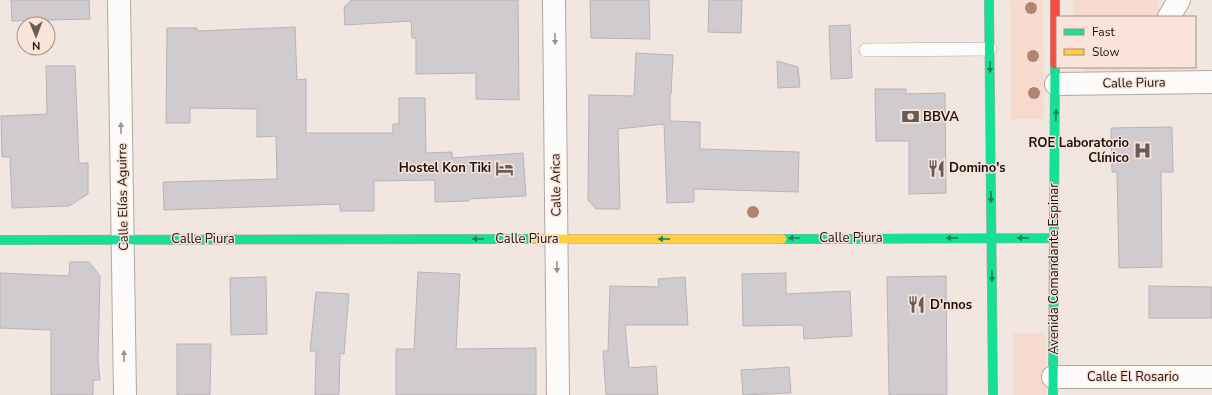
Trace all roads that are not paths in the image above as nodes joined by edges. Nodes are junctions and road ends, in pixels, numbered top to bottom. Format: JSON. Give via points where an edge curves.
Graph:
{"nodes":[{"id":1,"x":119,"y":0,"type":"edge"},
{"id":2,"x":554,"y":0,"type":"edge"},
{"id":3,"x":989,"y":0,"type":"edge"},
{"id":4,"x":1055,"y":0,"type":"edge"},
{"id":5,"x":1179,"y":0,"type":"edge"},
{"id":6,"x":1170,"y":16,"type":"edge"},
{"id":7,"x":990,"y":49,"type":"junction"},
{"id":8,"x":866,"y":50,"type":"dead end"},
{"id":9,"x":1161,"y":75,"type":"edge"},
{"id":10,"x":1212,"y":82,"type":"edge"},
{"id":11,"x":1056,"y":84,"type":"junction"},
{"id":12,"x":991,"y":237,"type":"junction"},
{"id":13,"x":1054,"y":238,"type":"junction"},
{"id":14,"x":123,"y":239,"type":"junction"},
{"id":15,"x":556,"y":239,"type":"junction"},
{"id":16,"x":0,"y":240,"type":"edge"},
{"id":17,"x":1212,"y":377,"type":"edge"},
{"id":18,"x":1053,"y":386,"type":"edge"},
{"id":19,"x":125,"y":395,"type":"edge"},
{"id":20,"x":558,"y":395,"type":"edge"},
{"id":21,"x":993,"y":395,"type":"edge"}],
"edges":[{"from":14,"to":1,"type":"street","name":"Calle Elías Aguirre","one_way":true},
{"from":2,"to":15,"type":"street","name":"Calle Arica","one_way":true},
{"from":3,"to":7,"type":"street"},
{"from":4,"to":11,"type":"street","name":"Avenida Comandante Espinar"},
{"from":5,"to":6,"type":"street"},
{"from":7,"to":8,"type":"lane"},
{"from":7,"to":12,"type":"street","one_way":true},
{"from":9,"to":10,"type":"street","name":"Calle Piura"},
{"from":9,"to":11,"type":"street","name":"Calle Piura"},
{"from":13,"to":11,"type":"street","name":"Avenida Comandante Espinar","one_way":true},
{"from":13,"to":12,"type":"street","name":"Calle Piura","one_way":true},
{"from":12,"to":15,"type":"street","name":"Calle Piura","one_way":true},
{"from":12,"to":21,"type":"street","one_way":true},
{"from":13,"to":18,"type":"street","name":"Avenida Comandante Espinar"},
{"from":15,"to":14,"type":"street","name":"Calle Piura","one_way":true},
{"from":14,"to":16,"type":"street","name":"Calle Piura"},
{"from":19,"to":14,"type":"street","name":"Calle Elías Aguirre","one_way":true},
{"from":15,"to":20,"type":"street","name":"Calle Arica","one_way":true},
{"from":17,"to":18,"type":"street","name":"Calle El Rosario"}]}
